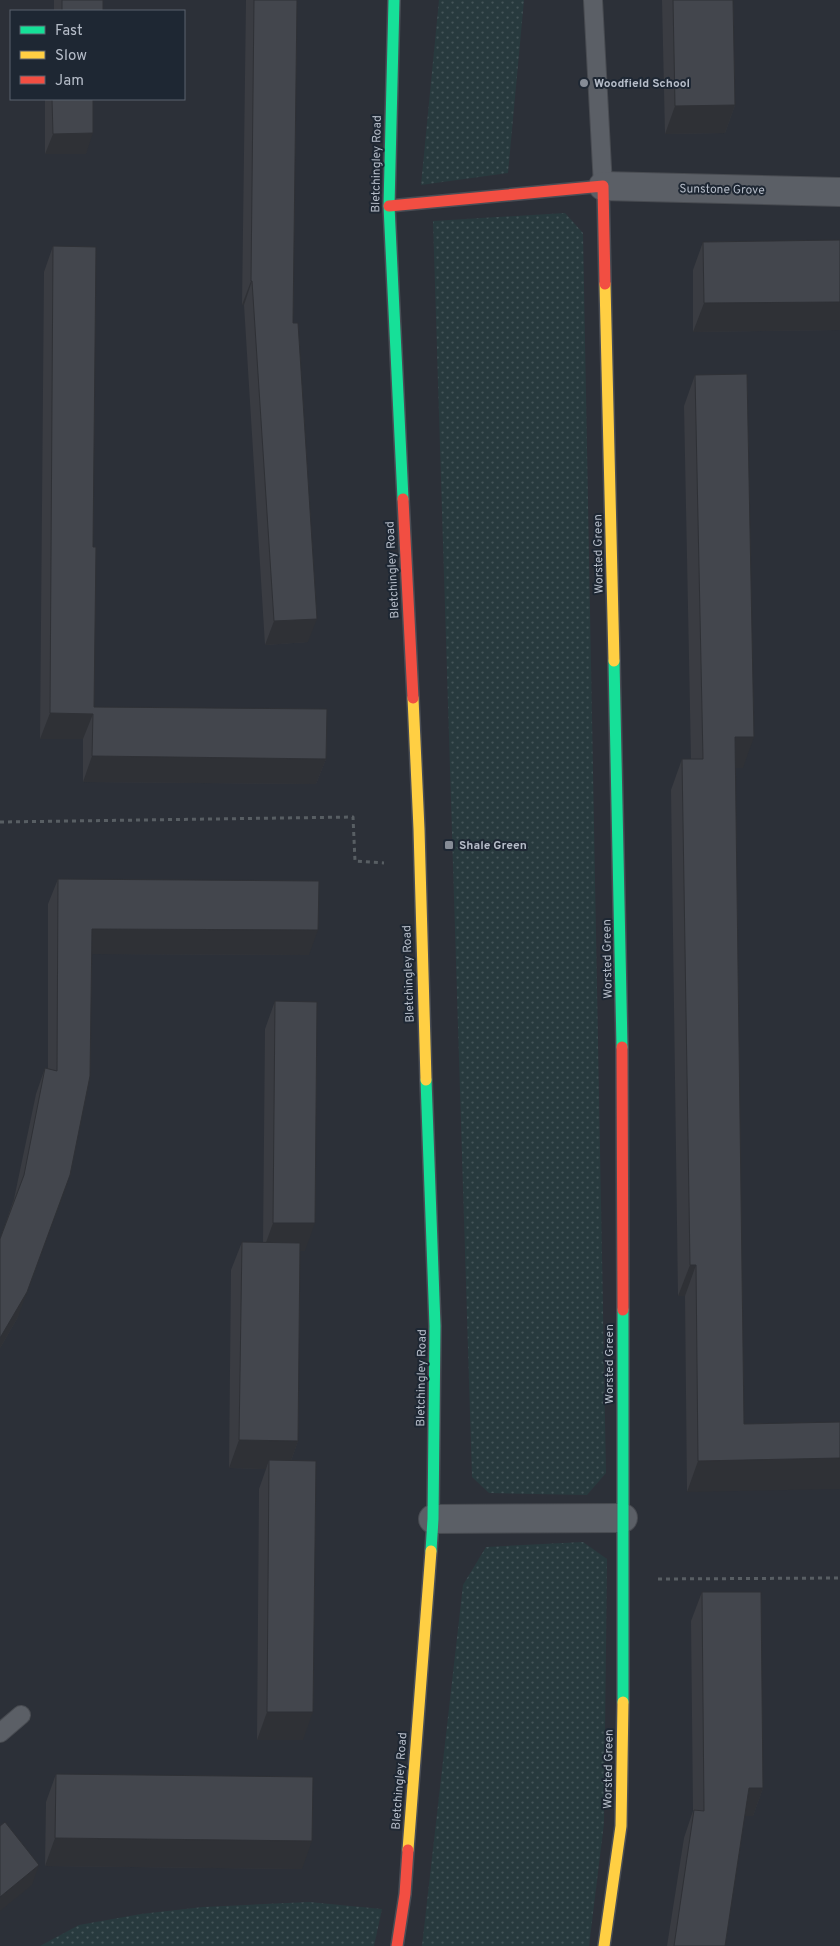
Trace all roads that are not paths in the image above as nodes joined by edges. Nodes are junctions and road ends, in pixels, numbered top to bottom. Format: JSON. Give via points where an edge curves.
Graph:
{"nodes":[{"id":1,"x":394,"y":0,"type":"edge"},
{"id":2,"x":593,"y":0,"type":"edge"},
{"id":3,"x":603,"y":186,"type":"junction"},
{"id":4,"x":840,"y":192,"type":"edge"},
{"id":5,"x":388,"y":206,"type":"junction"},
{"id":6,"x":623,"y":1518,"type":"junction"},
{"id":7,"x":433,"y":1519,"type":"junction"},
{"id":8,"x":21,"y":1715,"type":"dead end"},
{"id":9,"x":0,"y":1733,"type":"edge"},
{"id":10,"x":397,"y":1946,"type":"edge"},
{"id":11,"x":604,"y":1946,"type":"edge"}],
"edges":[{"from":1,"to":5,"type":"street","name":"Bletchingley Road"},
{"from":2,"to":3,"type":"lane"},
{"from":3,"to":4,"type":"street","name":"Sunstone Grove"},
{"from":3,"to":5,"type":"street"},
{"from":3,"to":6,"type":"street","name":"Worsted Green","via":[[622,981]]},
{"from":5,"to":7,"type":"street","name":"Bletchingley Road","via":[[419,828],[435,1326]]},
{"from":6,"to":7,"type":"street"},
{"from":6,"to":11,"type":"street","name":"Worsted Green","via":[[621,1826]]},
{"from":7,"to":10,"type":"street","name":"Bletchingley Road","via":[[405,1894]]},
{"from":8,"to":9,"type":"lane"}]}
